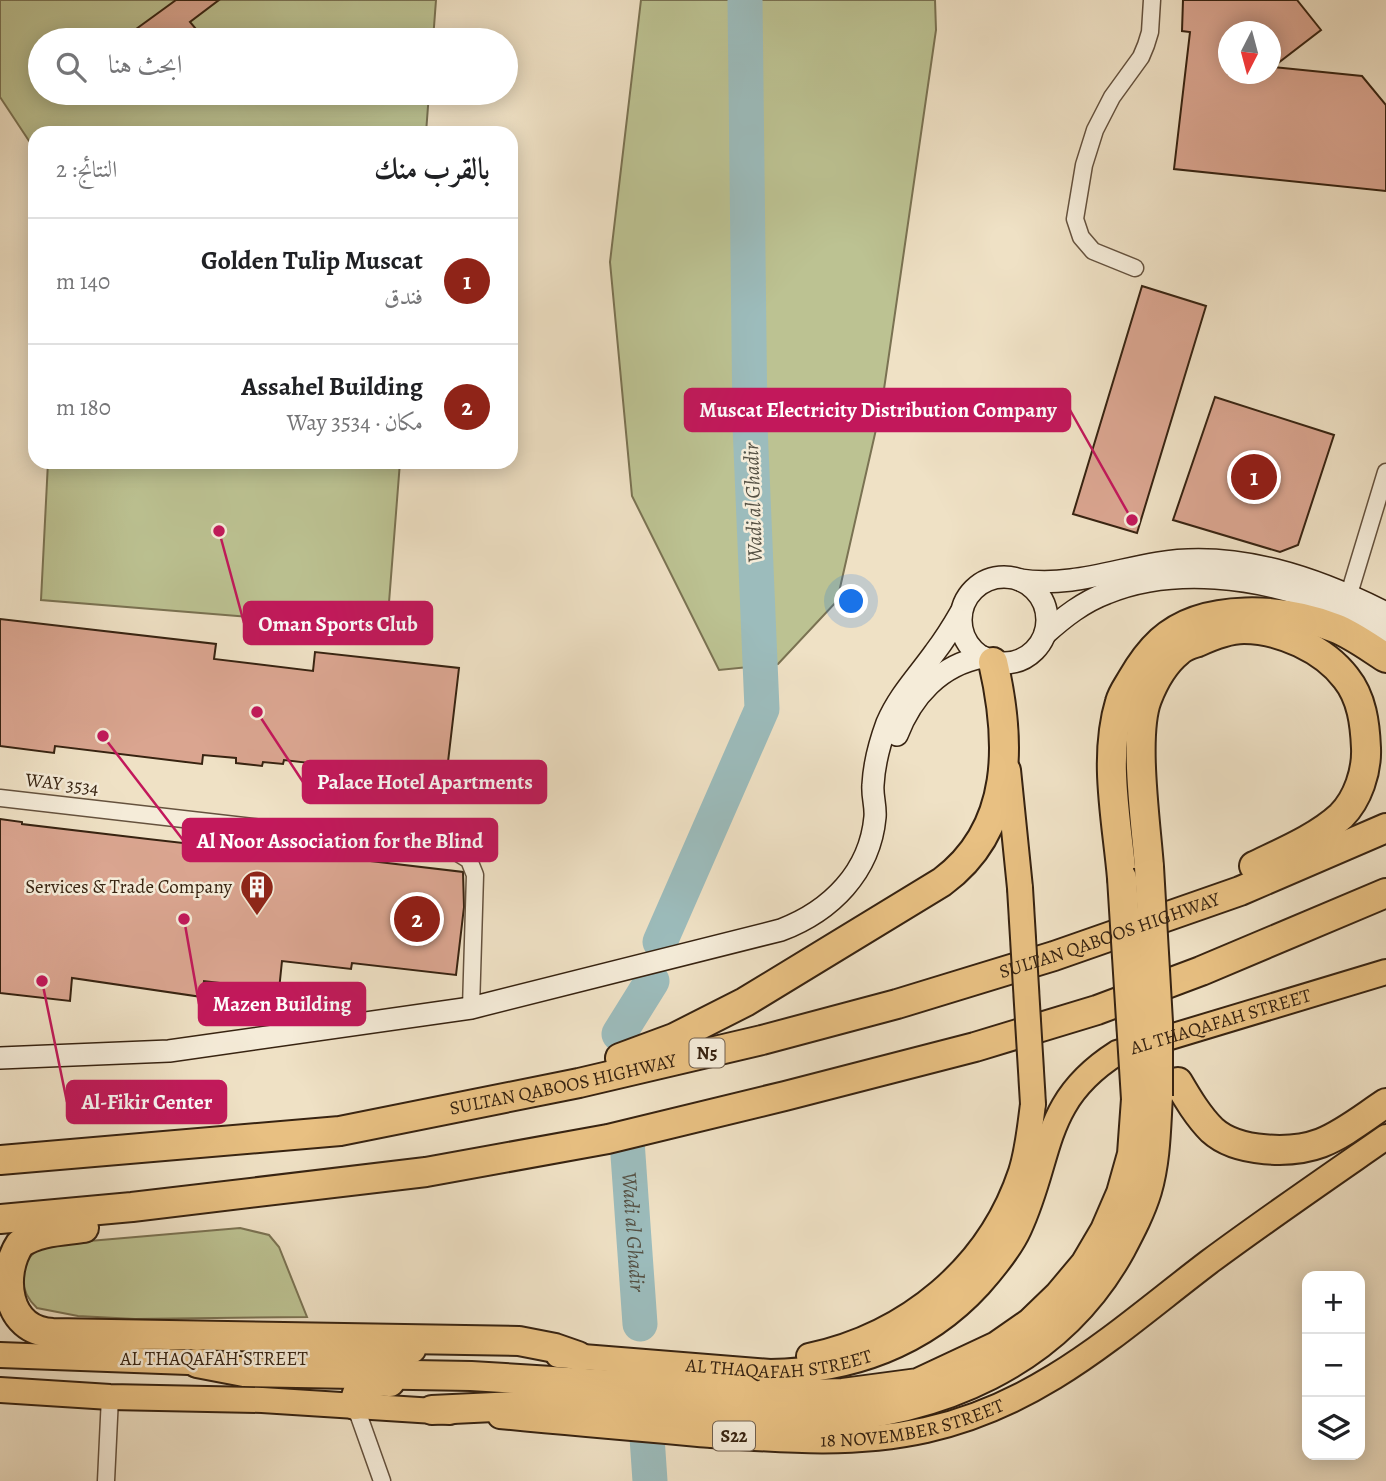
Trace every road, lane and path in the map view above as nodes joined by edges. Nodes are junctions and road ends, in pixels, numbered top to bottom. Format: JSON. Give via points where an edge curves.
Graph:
{"nodes":[{"id":1,"x":1152,"y":0,"type":"edge"},
{"id":2,"x":1135,"y":268,"type":"dead end"},
{"id":3,"x":1386,"y":472,"type":"edge"},
{"id":4,"x":1020,"y":580,"type":"junction"},
{"id":5,"x":1349,"y":594,"type":"junction"},
{"id":6,"x":961,"y":612,"type":"junction"},
{"id":7,"x":1386,"y":613,"type":"edge"},
{"id":8,"x":1386,"y":633,"type":"edge"},
{"id":9,"x":1045,"y":634,"type":"junction"},
{"id":10,"x":1386,"y":658,"type":"edge"},
{"id":11,"x":988,"y":659,"type":"junction"},
{"id":12,"x":1005,"y":748,"type":"junction"},
{"id":13,"x":0,"y":798,"type":"edge"},
{"id":14,"x":876,"y":804,"type":"junction"},
{"id":15,"x":1386,"y":828,"type":"edge"},
{"id":16,"x":1386,"y":893,"type":"edge"},
{"id":17,"x":1054,"y":956,"type":"junction"},
{"id":18,"x":1386,"y":972,"type":"edge"},
{"id":19,"x":471,"y":1008,"type":"junction"},
{"id":20,"x":0,"y":1058,"type":"edge"},
{"id":21,"x":579,"y":1083,"type":"junction"},
{"id":22,"x":1157,"y":1092,"type":"junction"},
{"id":23,"x":1386,"y":1103,"type":"edge"},
{"id":24,"x":1386,"y":1137,"type":"edge"},
{"id":25,"x":0,"y":1160,"type":"edge"},
{"id":26,"x":132,"y":1207,"type":"junction"},
{"id":27,"x":0,"y":1219,"type":"edge"},
{"id":28,"x":0,"y":1355,"type":"edge"},
{"id":29,"x":578,"y":1356,"type":"junction"},
{"id":30,"x":197,"y":1363,"type":"junction"},
{"id":31,"x":695,"y":1365,"type":"junction"},
{"id":32,"x":471,"y":1376,"type":"junction"},
{"id":33,"x":0,"y":1391,"type":"edge"},
{"id":34,"x":110,"y":1397,"type":"junction"},
{"id":35,"x":355,"y":1405,"type":"junction"},
{"id":36,"x":432,"y":1410,"type":"junction"},
{"id":37,"x":106,"y":1481,"type":"edge"},
{"id":38,"x":382,"y":1481,"type":"edge"}],
"edges":[{"from":1,"to":2,"type":"street","via":[[1146,45],[1095,130],[1075,219],[1081,237],[1093,251]]},
{"from":3,"to":5,"type":"street"},
{"from":4,"to":5,"type":"street","via":[[1062,583],[1160,562],[1216,562],[1284,572]]},
{"from":4,"to":6,"type":"street","via":[[988,580],[971,592]]},
{"from":4,"to":9,"type":"street","via":[[1043,602]]},
{"from":5,"to":7,"type":"street"},
{"from":6,"to":11,"type":"street","via":[[962,633],[974,651]]},
{"from":6,"to":14,"type":"street","via":[[937,651],[909,683],[888,722],[876,760]]},
{"from":8,"to":9,"type":"street","via":[[1293,592],[1241,582],[1188,579],[1144,582],[1107,593],[1074,610]]},
{"from":9,"to":11,"type":"street","via":[[1024,658],[1003,663]]},
{"from":10,"to":22,"type":"highway","bridge":true,"via":[[1335,628],[1285,615],[1241,611],[1194,621],[1163,639],[1143,661],[1121,700],[1112,769],[1122,878]]},
{"from":11,"to":12,"type":"highway","via":[[1002,701]]},
{"from":11,"to":14,"type":"street","via":[[962,662],[944,671],[916,701],[893,745]]},
{"from":12,"to":21,"type":"highway","via":[[992,818],[974,852],[954,873],[745,1002],[674,1038],[615,1060]]},
{"from":12,"to":31,"type":"main road","bridge":true,"via":[[1020,888],[1033,1104],[1027,1148],[1005,1211],[978,1254],[943,1290],[882,1330],[813,1355],[762,1364]]},
{"from":13,"to":19,"type":"street","name":"WAY 3534","via":[[453,850],[468,859],[475,874]]},
{"from":14,"to":19,"type":"street","via":[[872,834],[853,878],[828,905],[798,923]]},
{"from":15,"to":17,"type":"highway","name":"SULTAN QABOOS HIGHWAY","number":"N5","via":[[1240,891]]},
{"from":16,"to":26,"type":"highway","via":[[1097,1010],[785,1096],[608,1139],[426,1172]]},
{"from":17,"to":21,"type":"highway","name":"SULTAN QABOOS HIGHWAY","number":"N5","via":[[897,1004]]},
{"from":17,"to":22,"type":"highway","bridge":true,"via":[[1283,852],[1343,814],[1357,793],[1367,760],[1361,706],[1347,678],[1305,645],[1274,633],[1242,629],[1181,649],[1163,668],[1147,700],[1141,727],[1149,867],[1158,1022]]},
{"from":18,"to":31,"type":"main road","name":"AL THAQAFAH STREET","via":[[1117,1052],[1100,1063],[1060,1110],[1019,1229],[1005,1252],[970,1295],[928,1329],[879,1353],[826,1368],[770,1372]]},
{"from":19,"to":20,"type":"street","via":[[169,1051]]},
{"from":21,"to":25,"type":"highway","name":"SULTAN QABOOS HIGHWAY","number":"N5","via":[[340,1131]]},
{"from":22,"to":23,"type":"highway","via":[[1198,1115],[1214,1132],[1263,1149],[1292,1150],[1322,1142]]},
{"from":22,"to":32,"type":"highway","via":[[1105,1230],[1059,1296],[996,1346],[918,1383],[780,1395]]},
{"from":22,"to":36,"type":"highway","via":[[1155,1152],[1147,1191],[1113,1264],[1062,1326],[996,1373],[968,1386],[909,1407],[844,1418],[537,1405]]},
{"from":24,"to":36,"type":"main road","name":"18 NOVEMBER STREET","number":"S22","via":[[1239,1240],[1069,1369],[1014,1400],[956,1422],[897,1436],[828,1442]]},
{"from":26,"to":27,"type":"highway"},
{"from":26,"to":29,"type":"highway","via":[[105,1223],[41,1235],[17,1246],[0,1276],[2,1299],[14,1318],[42,1332],[519,1341]]},
{"from":28,"to":30,"type":"main road","name":"AL THAQAFAH STREET"},
{"from":29,"to":30,"type":"main road","name":"AL THAQAFAH STREET","via":[[449,1350],[274,1363]]},
{"from":29,"to":31,"type":"main road","name":"AL THAQAFAH STREET"},
{"from":30,"to":32,"type":"highway","via":[[244,1372]]},
{"from":32,"to":35,"type":"highway","via":[[454,1383],[371,1382],[358,1391]]},
{"from":33,"to":34,"type":"main road","name":"AL THAQAFAH STREET"},
{"from":34,"to":35,"type":"main road","name":"AL THAQAFAH STREET"},
{"from":34,"to":37,"type":"street"},
{"from":35,"to":36,"type":"main road","name":"18 NOVEMBER STREET","number":"S22"},
{"from":35,"to":38,"type":"street"}]}
